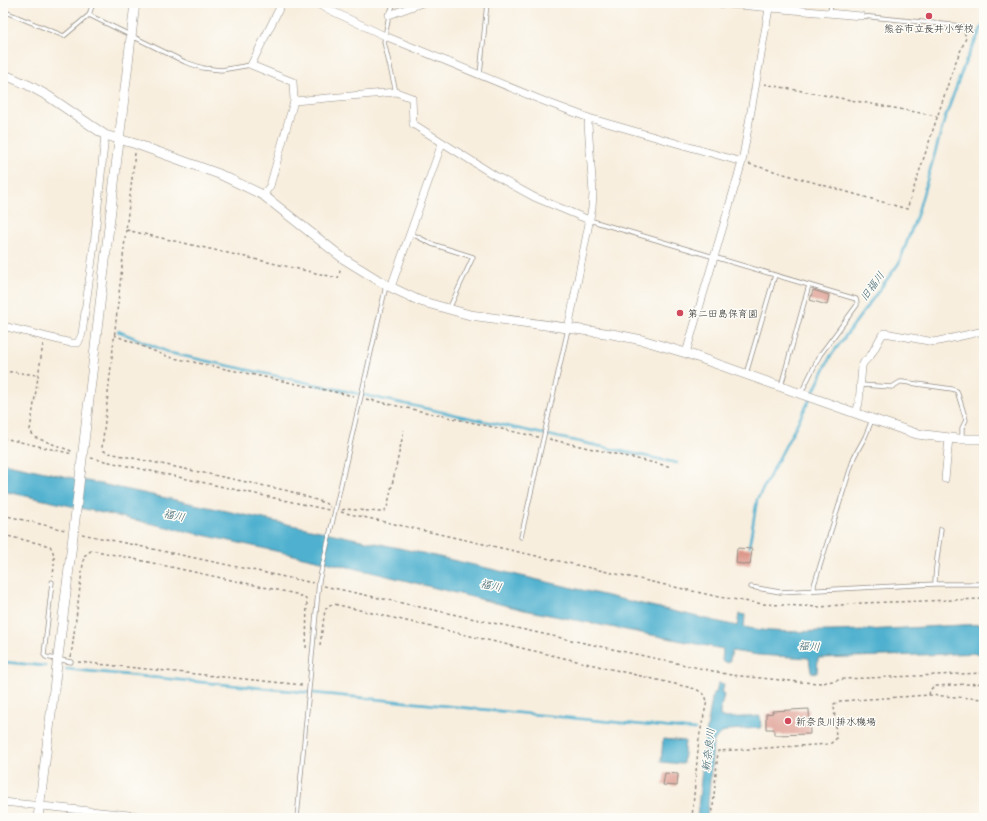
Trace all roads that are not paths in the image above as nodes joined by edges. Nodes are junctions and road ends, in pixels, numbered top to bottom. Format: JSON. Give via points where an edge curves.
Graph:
{"nodes":[{"id":1,"x":93,"y":3,"type":"edge"},
{"id":2,"x":135,"y":3,"type":"edge"},
{"id":3,"x":282,"y":3,"type":"edge"},
{"id":4,"x":315,"y":3,"type":"edge"},
{"id":5,"x":394,"y":3,"type":"edge"},
{"id":6,"x":422,"y":3,"type":"edge"},
{"id":7,"x":487,"y":3,"type":"edge"},
{"id":8,"x":717,"y":3,"type":"edge"},
{"id":9,"x":831,"y":3,"type":"edge"},
{"id":10,"x":769,"y":6,"type":"edge"},
{"id":11,"x":3,"y":11,"type":"edge"},
{"id":12,"x":830,"y":13,"type":"junction"},
{"id":13,"x":389,"y":14,"type":"junction"},
{"id":14,"x":89,"y":15,"type":"junction"},
{"id":15,"x":861,"y":16,"type":"joint"},
{"id":16,"x":962,"y":26,"type":"road end"},
{"id":17,"x":131,"y":35,"type":"junction"},
{"id":18,"x":385,"y":36,"type":"junction"},
{"id":19,"x":251,"y":65,"type":"junction"},
{"id":20,"x":3,"y":74,"type":"edge"},
{"id":21,"x":480,"y":75,"type":"junction"},
{"id":22,"x":396,"y":92,"type":"junction"},
{"id":23,"x":294,"y":101,"type":"junction"},
{"id":24,"x":589,"y":118,"type":"junction"},
{"id":25,"x":105,"y":135,"type":"junction"},
{"id":26,"x":119,"y":138,"type":"junction"},
{"id":27,"x":442,"y":143,"type":"junction"},
{"id":28,"x":742,"y":162,"type":"junction"},
{"id":29,"x":263,"y":195,"type":"junction"},
{"id":30,"x":589,"y":220,"type":"junction"},
{"id":31,"x":410,"y":233,"type":"junction"},
{"id":32,"x":714,"y":257,"type":"junction"},
{"id":33,"x":775,"y":275,"type":"junction"},
{"id":34,"x":809,"y":285,"type":"junction"},
{"id":35,"x":389,"y":286,"type":"junction"},
{"id":36,"x":449,"y":310,"type":"junction"},
{"id":37,"x":3,"y":326,"type":"edge"},
{"id":38,"x":568,"y":329,"type":"junction"},
{"id":39,"x":984,"y":331,"type":"edge"},
{"id":40,"x":686,"y":353,"type":"junction"},
{"id":41,"x":746,"y":374,"type":"junction"},
{"id":42,"x":861,"y":385,"type":"junction"},
{"id":43,"x":782,"y":386,"type":"junction"},
{"id":44,"x":801,"y":393,"type":"junction"},
{"id":45,"x":856,"y":413,"type":"junction"},
{"id":46,"x":872,"y":419,"type":"junction"},
{"id":47,"x":949,"y":438,"type":"junction"},
{"id":48,"x":962,"y":439,"type":"junction"},
{"id":49,"x":984,"y":439,"type":"edge"},
{"id":50,"x":945,"y":479,"type":"dead end"},
{"id":51,"x":940,"y":529,"type":"dead end"},
{"id":52,"x":521,"y":537,"type":"dead end"},
{"id":53,"x":52,"y":582,"type":"road end"},
{"id":54,"x":935,"y":584,"type":"junction"},
{"id":55,"x":984,"y":584,"type":"edge"},
{"id":56,"x":751,"y":587,"type":"dead end"},
{"id":57,"x":814,"y":590,"type":"junction"},
{"id":58,"x":57,"y":660,"type":"junction"},
{"id":59,"x":71,"y":662,"type":"road end"},
{"id":60,"x":3,"y":802,"type":"edge"},
{"id":61,"x":40,"y":806,"type":"junction"},
{"id":62,"x":38,"y":818,"type":"edge"},
{"id":63,"x":158,"y":818,"type":"edge"},
{"id":64,"x":297,"y":818,"type":"edge"}],
"edges":[{"from":1,"to":14,"type":"lane"},
{"from":2,"to":17,"type":"street"},
{"from":3,"to":19,"type":"street"},
{"from":4,"to":18,"type":"street"},
{"from":5,"to":13,"type":"lane"},
{"from":6,"to":13,"type":"street"},
{"from":7,"to":21,"type":"lane"},
{"from":8,"to":10,"type":"street"},
{"from":9,"to":12,"type":"lane"},
{"from":10,"to":12,"type":"street"},
{"from":10,"to":28,"type":"street"},
{"from":11,"to":14,"type":"lane","via":[[64,36]]},
{"from":12,"to":15,"type":"street"},
{"from":13,"to":18,"type":"lane"},
{"from":14,"to":17,"type":"lane"},
{"from":15,"to":16,"type":"lane"},
{"from":17,"to":19,"type":"lane","via":[[185,62],[203,68],[221,70]]},
{"from":17,"to":26,"type":"street"},
{"from":18,"to":21,"type":"street"},
{"from":18,"to":22,"type":"lane","via":[[384,42]]},
{"from":19,"to":23,"type":"street","via":[[293,82]]},
{"from":20,"to":25,"type":"street","via":[[48,96]]},
{"from":21,"to":24,"type":"street"},
{"from":22,"to":23,"type":"street"},
{"from":22,"to":27,"type":"street","via":[[412,98],[413,124]]},
{"from":23,"to":29,"type":"street","via":[[270,186]]},
{"from":24,"to":28,"type":"street"},
{"from":24,"to":30,"type":"street","via":[[594,193]]},
{"from":25,"to":26,"type":"street"},
{"from":25,"to":37,"type":"street","via":[[94,245],[82,334],[78,343]]},
{"from":26,"to":29,"type":"street","via":[[219,174]]},
{"from":26,"to":58,"type":"street"},
{"from":27,"to":30,"type":"street","via":[[534,196]]},
{"from":27,"to":31,"type":"street"},
{"from":28,"to":32,"type":"street"},
{"from":29,"to":35,"type":"street","via":[[344,259]]},
{"from":30,"to":32,"type":"lane"},
{"from":30,"to":38,"type":"street"},
{"from":31,"to":35,"type":"street"},
{"from":31,"to":36,"type":"lane","via":[[432,244],[473,257]]},
{"from":32,"to":33,"type":"lane"},
{"from":32,"to":40,"type":"street"},
{"from":33,"to":34,"type":"lane"},
{"from":33,"to":41,"type":"lane"},
{"from":34,"to":43,"type":"lane"},
{"from":34,"to":44,"type":"lane","via":[[856,299],[857,305],[820,355]]},
{"from":35,"to":36,"type":"street","via":[[420,301]]},
{"from":35,"to":64,"type":"lane","via":[[360,398],[337,512],[319,582]]},
{"from":36,"to":38,"type":"street"},
{"from":38,"to":40,"type":"street","via":[[642,340]]},
{"from":38,"to":52,"type":"lane"},
{"from":39,"to":42,"type":"street","via":[[934,342],[885,333],[862,366]]},
{"from":40,"to":41,"type":"street"},
{"from":41,"to":43,"type":"street"},
{"from":42,"to":45,"type":"street"},
{"from":42,"to":48,"type":"lane","via":[[892,387],[903,382],[957,391],[966,420],[962,428]]},
{"from":43,"to":44,"type":"street"},
{"from":44,"to":45,"type":"street"},
{"from":45,"to":46,"type":"street"},
{"from":46,"to":47,"type":"street","via":[[917,434]]},
{"from":46,"to":57,"type":"lane","via":[[854,457]]},
{"from":47,"to":48,"type":"street"},
{"from":47,"to":50,"type":"street"},
{"from":48,"to":49,"type":"street"},
{"from":51,"to":54,"type":"lane"},
{"from":53,"to":58,"type":"lane","via":[[44,655]]},
{"from":54,"to":55,"type":"lane"},
{"from":54,"to":57,"type":"lane"},
{"from":56,"to":57,"type":"lane","via":[[780,592]]},
{"from":58,"to":59,"type":"lane"},
{"from":58,"to":61,"type":"street"},
{"from":60,"to":61,"type":"street"},
{"from":61,"to":62,"type":"street"},
{"from":61,"to":63,"type":"street"}]}
